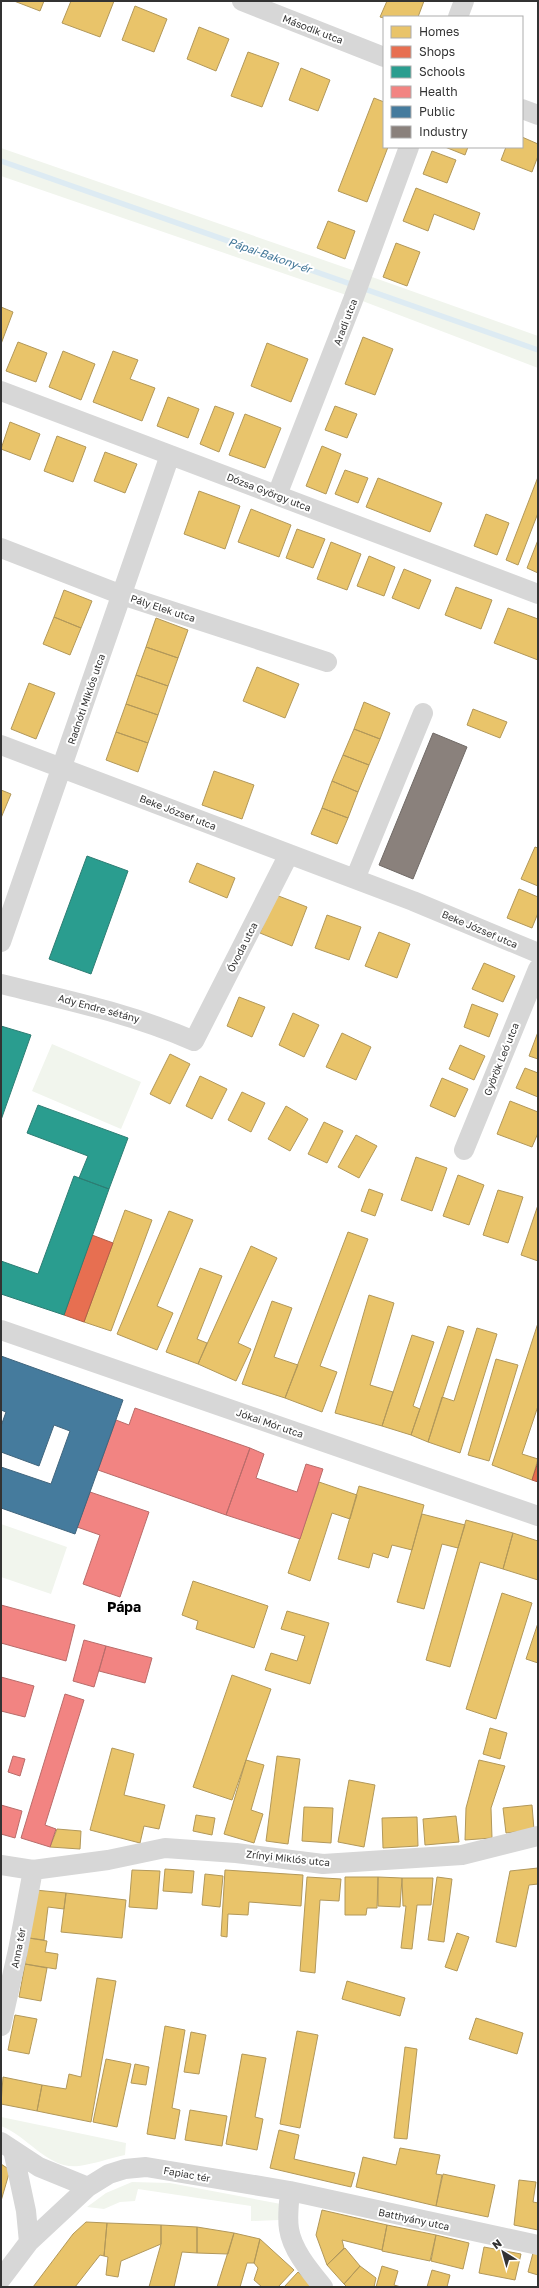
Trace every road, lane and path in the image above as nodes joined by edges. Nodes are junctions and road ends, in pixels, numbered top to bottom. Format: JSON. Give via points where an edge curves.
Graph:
{"nodes":[{"id":1,"x":242,"y":1,"type":"edge"},
{"id":2,"x":464,"y":1,"type":"edge"},
{"id":3,"x":458,"y":16,"type":"edge"},
{"id":4,"x":383,"y":57,"type":"edge"},
{"id":5,"x":523,"y":109,"type":"edge"},
{"id":6,"x":538,"y":115,"type":"edge"},
{"id":7,"x":409,"y":148,"type":"edge"},
{"id":8,"x":1,"y":391,"type":"edge"},
{"id":9,"x":170,"y":455,"type":"junction"},
{"id":10,"x":277,"y":495,"type":"junction"},
{"id":11,"x":1,"y":548,"type":"edge"},
{"id":12,"x":122,"y":594,"type":"junction"},
{"id":13,"x":538,"y":594,"type":"edge"},
{"id":14,"x":327,"y":662,"type":"dead end"},
{"id":15,"x":423,"y":713,"type":"dead end"},
{"id":16,"x":1,"y":745,"type":"edge"},
{"id":17,"x":62,"y":767,"type":"junction"},
{"id":18,"x":289,"y":854,"type":"junction"},
{"id":19,"x":355,"y":879,"type":"junction"},
{"id":20,"x":1,"y":942,"type":"edge"},
{"id":21,"x":538,"y":952,"type":"edge"},
{"id":22,"x":538,"y":969,"type":"edge"},
{"id":23,"x":1,"y":984,"type":"edge"},
{"id":24,"x":194,"y":1041,"type":"joint"},
{"id":25,"x":464,"y":1150,"type":"dead end"},
{"id":26,"x":1,"y":1330,"type":"edge"},
{"id":27,"x":538,"y":1516,"type":"edge"},
{"id":28,"x":538,"y":1836,"type":"edge"},
{"id":29,"x":1,"y":1865,"type":"edge"},
{"id":30,"x":33,"y":1870,"type":"junction"},
{"id":31,"x":1,"y":2026,"type":"edge"},
{"id":32,"x":7,"y":2146,"type":"edge"},
{"id":33,"x":88,"y":2187,"type":"junction"},
{"id":34,"x":290,"y":2192,"type":"junction"},
{"id":35,"x":29,"y":2242,"type":"junction"},
{"id":36,"x":538,"y":2245,"type":"edge"},
{"id":37,"x":1,"y":2279,"type":"edge"},
{"id":38,"x":323,"y":2287,"type":"edge"}],
"edges":[{"from":1,"to":4,"type":"street","name":"Második utca"},
{"from":2,"to":3,"type":"street"},
{"from":5,"to":6,"type":"street"},
{"from":7,"to":10,"type":"street","name":"Aradi utca"},
{"from":8,"to":9,"type":"street","name":"Dózsa György utca"},
{"from":9,"to":10,"type":"street","name":"Dózsa György utca"},
{"from":9,"to":12,"type":"street","name":"Radnóti Miklós utca"},
{"from":10,"to":13,"type":"street","name":"Dózsa György utca"},
{"from":11,"to":12,"type":"street","name":"Pály Elek utca"},
{"from":12,"to":14,"type":"street","name":"Pály Elek utca"},
{"from":12,"to":17,"type":"street","name":"Radnóti Miklós utca"},
{"from":15,"to":19,"type":"street"},
{"from":16,"to":17,"type":"street","name":"Beke József utca"},
{"from":17,"to":18,"type":"street","name":"Beke József utca"},
{"from":17,"to":20,"type":"street","name":"Radnóti Miklós utca"},
{"from":18,"to":19,"type":"street","name":"Beke József utca"},
{"from":18,"to":24,"type":"street","name":"Óvoda utca"},
{"from":19,"to":21,"type":"street","name":"Beke József utca"},
{"from":22,"to":25,"type":"street","name":"Györök Leó utca"},
{"from":23,"to":24,"type":"street","name":"Ady Endre sétány","via":[[154,1023]]},
{"from":26,"to":27,"type":"street","name":"Jókai Mór utca"},
{"from":28,"to":30,"type":"street","name":"Zrínyi Miklós utca","via":[[462,1855],[330,1863],[165,1848],[108,1860]]},
{"from":29,"to":30,"type":"street"},
{"from":30,"to":31,"type":"street","name":"Anna tér"},
{"from":32,"to":33,"type":"street","via":[[39,2167]]},
{"from":32,"to":35,"type":"street","via":[[26,2211]]},
{"from":33,"to":34,"type":"street","name":"Fapiac tér","via":[[109,2174],[146,2167]]},
{"from":33,"to":35,"type":"street","name":"Fapiac tér"},
{"from":34,"to":36,"type":"street","name":"Batthyány utca"},
{"from":34,"to":38,"type":"street","via":[[289,2229],[306,2266]]},
{"from":35,"to":37,"type":"street","name":"Fapiac tér"}]}
